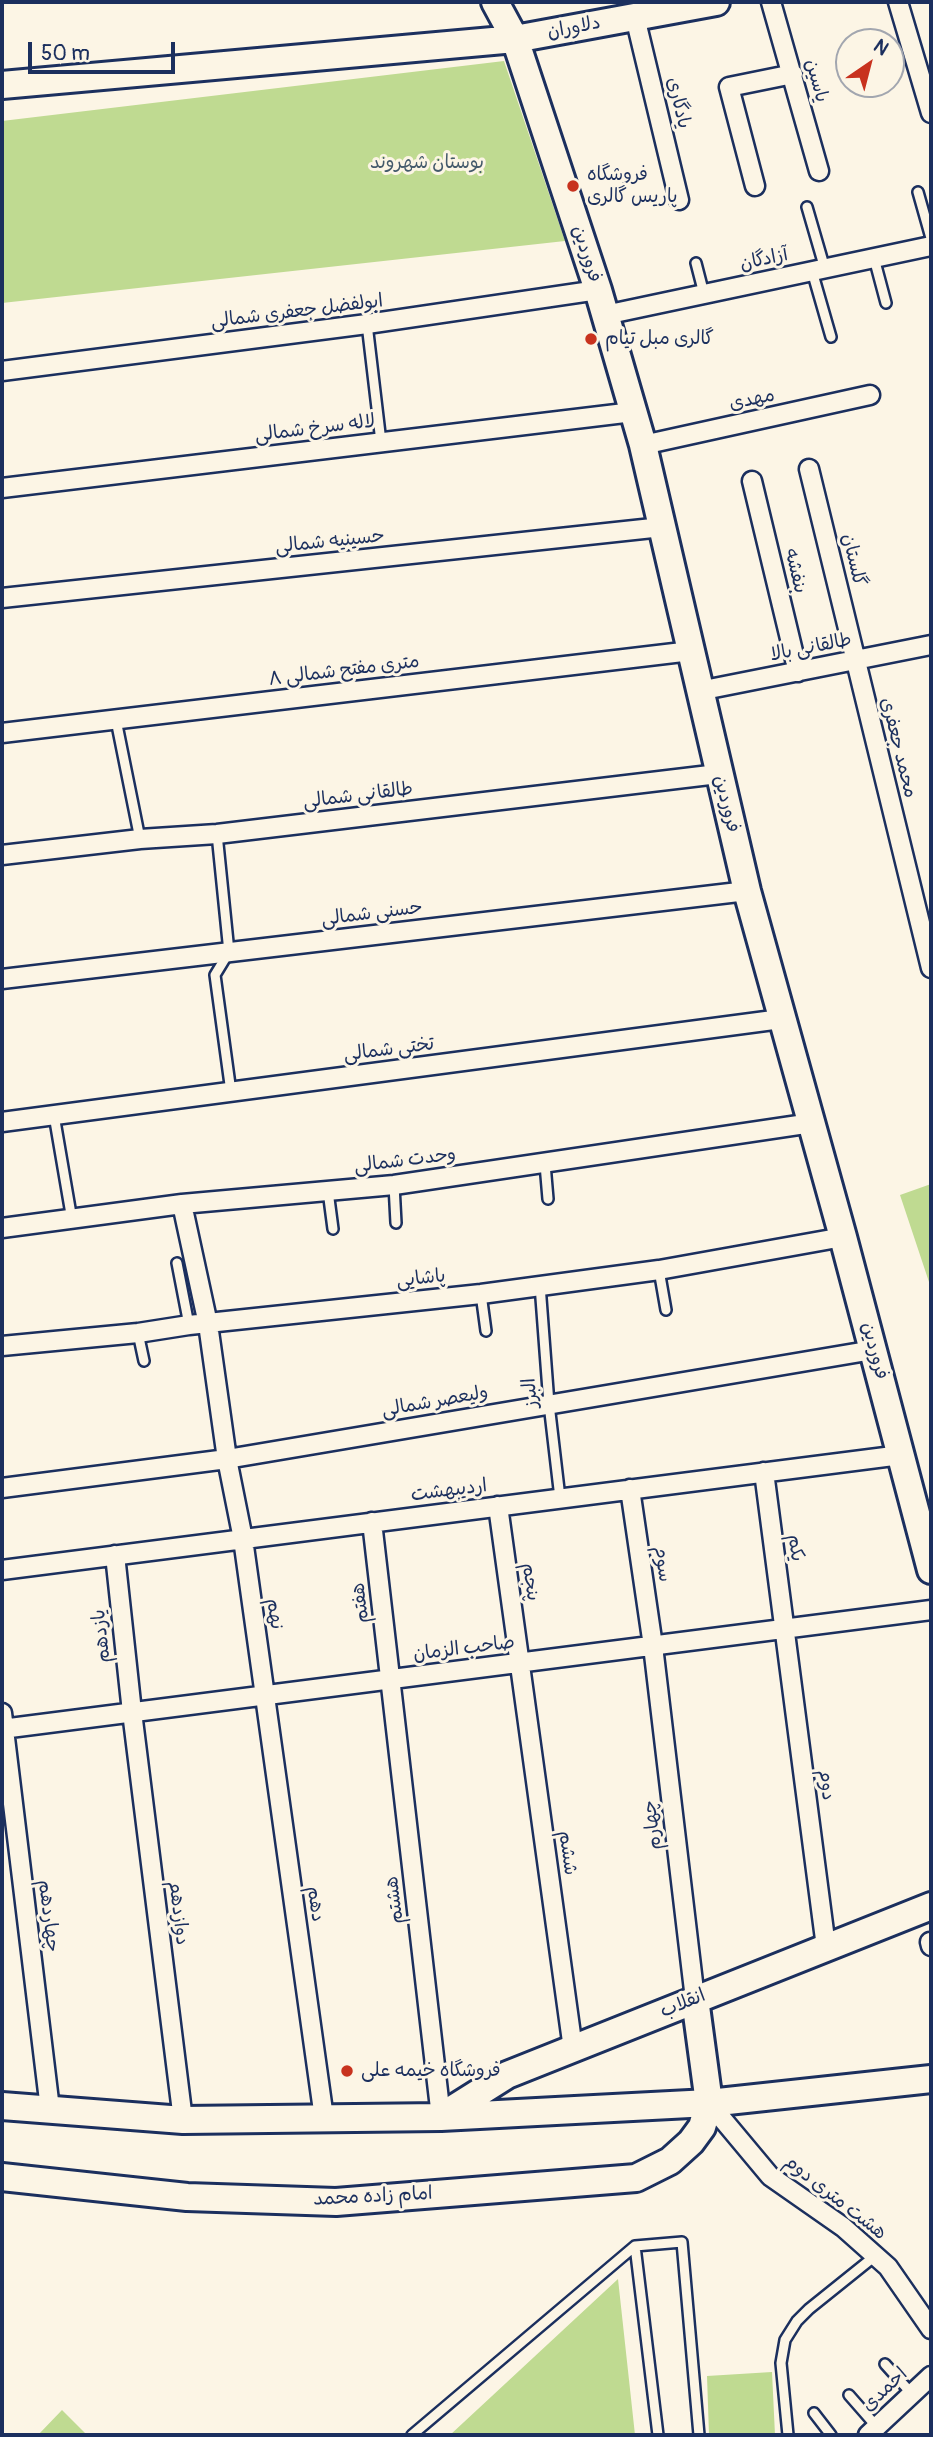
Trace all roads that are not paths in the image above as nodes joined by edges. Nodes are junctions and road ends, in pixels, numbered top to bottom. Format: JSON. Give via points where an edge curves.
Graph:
{"nodes":[{"id":1,"x":495,"y":2,"type":"edge"},
{"id":2,"x":716,"y":2,"type":"edge"},
{"id":3,"x":771,"y":2,"type":"edge"},
{"id":4,"x":898,"y":2,"type":"edge"},
{"id":5,"x":635,"y":17,"type":"junction"},
{"id":6,"x":514,"y":39,"type":"junction"},
{"id":7,"x":793,"y":74,"type":"junction"},
{"id":8,"x":2,"y":85,"type":"edge"},
{"id":9,"x":931,"y":113,"type":"edge"},
{"id":10,"x":819,"y":171,"type":"dead end"},
{"id":11,"x":755,"y":186,"type":"dead end"},
{"id":12,"x":918,"y":192,"type":"dead end"},
{"id":13,"x":679,"y":200,"type":"dead end"},
{"id":14,"x":807,"y":207,"type":"dead end"},
{"id":15,"x":931,"y":238,"type":"edge"},
{"id":16,"x":931,"y":246,"type":"edge"},
{"id":17,"x":874,"y":258,"type":"junction"},
{"id":18,"x":695,"y":263,"type":"dead end"},
{"id":19,"x":818,"y":270,"type":"junction"},
{"id":20,"x":598,"y":290,"type":"junction"},
{"id":21,"x":704,"y":294,"type":"junction"},
{"id":22,"x":886,"y":303,"type":"dead end"},
{"id":23,"x":605,"y":315,"type":"junction"},
{"id":24,"x":367,"y":324,"type":"junction"},
{"id":25,"x":831,"y":337,"type":"dead end"},
{"id":26,"x":2,"y":371,"type":"edge"},
{"id":27,"x":870,"y":396,"type":"dead end"},
{"id":28,"x":633,"y":412,"type":"junction"},
{"id":29,"x":381,"y":442,"type":"junction"},
{"id":30,"x":643,"y":445,"type":"junction"},
{"id":31,"x":809,"y":469,"type":"dead end"},
{"id":32,"x":752,"y":481,"type":"dead end"},
{"id":33,"x":2,"y":488,"type":"edge"},
{"id":34,"x":662,"y":527,"type":"junction"},
{"id":35,"x":2,"y":598,"type":"edge"},
{"id":36,"x":931,"y":645,"type":"edge"},
{"id":37,"x":691,"y":651,"type":"junction"},
{"id":38,"x":855,"y":660,"type":"junction"},
{"id":39,"x":798,"y":672,"type":"junction"},
{"id":40,"x":699,"y":691,"type":"junction"},
{"id":41,"x":116,"y":720,"type":"junction"},
{"id":42,"x":2,"y":733,"type":"edge"},
{"id":43,"x":718,"y":774,"type":"junction"},
{"id":44,"x":217,"y":834,"type":"junction"},
{"id":45,"x":140,"y":839,"type":"junction"},
{"id":46,"x":2,"y":855,"type":"edge"},
{"id":47,"x":747,"y":891,"type":"junction"},
{"id":48,"x":229,"y":952,"type":"junction"},
{"id":49,"x":931,"y":968,"type":"edge"},
{"id":50,"x":2,"y":979,"type":"edge"},
{"id":51,"x":781,"y":1019,"type":"junction"},
{"id":52,"x":231,"y":1092,"type":"junction"},
{"id":53,"x":54,"y":1115,"type":"junction"},
{"id":54,"x":2,"y":1122,"type":"edge"},
{"id":55,"x":812,"y":1123,"type":"junction"},
{"id":56,"x":545,"y":1164,"type":"junction"},
{"id":57,"x":394,"y":1185,"type":"junction"},
{"id":58,"x":328,"y":1191,"type":"junction"},
{"id":59,"x":548,"y":1199,"type":"dead end"},
{"id":60,"x":182,"y":1204,"type":"junction"},
{"id":61,"x":72,"y":1220,"type":"junction"},
{"id":62,"x":396,"y":1223,"type":"dead end"},
{"id":63,"x":2,"y":1228,"type":"edge"},
{"id":64,"x":333,"y":1228,"type":"dead end"},
{"id":65,"x":843,"y":1237,"type":"junction"},
{"id":66,"x":177,"y":1263,"type":"dead end"},
{"id":67,"x":659,"y":1270,"type":"junction"},
{"id":68,"x":540,"y":1285,"type":"junction"},
{"id":69,"x":481,"y":1294,"type":"junction"},
{"id":70,"x":666,"y":1310,"type":"dead end"},
{"id":71,"x":208,"y":1324,"type":"junction"},
{"id":72,"x":189,"y":1325,"type":"junction"},
{"id":73,"x":486,"y":1331,"type":"dead end"},
{"id":74,"x":138,"y":1333,"type":"junction"},
{"id":75,"x":2,"y":1346,"type":"edge"},
{"id":76,"x":873,"y":1350,"type":"junction"},
{"id":77,"x":144,"y":1361,"type":"dead end"},
{"id":78,"x":549,"y":1404,"type":"junction"},
{"id":79,"x":901,"y":1455,"type":"junction"},
{"id":80,"x":227,"y":1459,"type":"junction"},
{"id":81,"x":764,"y":1472,"type":"junction"},
{"id":82,"x":2,"y":1488,"type":"edge"},
{"id":83,"x":629,"y":1489,"type":"junction"},
{"id":84,"x":560,"y":1498,"type":"junction"},
{"id":85,"x":498,"y":1506,"type":"junction"},
{"id":86,"x":372,"y":1522,"type":"junction"},
{"id":87,"x":243,"y":1539,"type":"junction"},
{"id":88,"x":115,"y":1555,"type":"junction"},
{"id":89,"x":2,"y":1570,"type":"edge"},
{"id":90,"x":931,"y":1570,"type":"edge"},
{"id":91,"x":931,"y":1610,"type":"edge"},
{"id":92,"x":784,"y":1629,"type":"junction"},
{"id":93,"x":653,"y":1646,"type":"junction"},
{"id":94,"x":520,"y":1663,"type":"junction"},
{"id":95,"x":391,"y":1679,"type":"junction"},
{"id":96,"x":264,"y":1695,"type":"junction"},
{"id":97,"x":132,"y":1712,"type":"junction"},
{"id":98,"x":2,"y":1723,"type":"edge"},
{"id":99,"x":931,"y":1906,"type":"edge"},
{"id":100,"x":826,"y":1947,"type":"junction"},
{"id":101,"x":695,"y":1999,"type":"junction"},
{"id":102,"x":573,"y":2049,"type":"junction"},
{"id":103,"x":931,"y":2079,"type":"edge"},
{"id":104,"x":709,"y":2104,"type":"junction"},
{"id":105,"x":2,"y":2106,"type":"edge"},
{"id":106,"x":50,"y":2109,"type":"junction"},
{"id":107,"x":441,"y":2117,"type":"junction"},
{"id":108,"x":324,"y":2118,"type":"junction"},
{"id":109,"x":183,"y":2120,"type":"junction"},
{"id":110,"x":2,"y":2177,"type":"edge"},
{"id":111,"x":635,"y":2246,"type":"junction"},
{"id":112,"x":875,"y":2256,"type":"junction"},
{"id":113,"x":931,"y":2329,"type":"edge"},
{"id":114,"x":885,"y":2364,"type":"dead end"},
{"id":115,"x":931,"y":2376,"type":"edge"},
{"id":116,"x":849,"y":2395,"type":"dead end"},
{"id":117,"x":912,"y":2395,"type":"junction"},
{"id":118,"x":814,"y":2413,"type":"dead end"},
{"id":119,"x":873,"y":2431,"type":"edge"},
{"id":120,"x":412,"y":2435,"type":"edge"},
{"id":121,"x":658,"y":2435,"type":"edge"},
{"id":122,"x":699,"y":2435,"type":"edge"},
{"id":123,"x":788,"y":2435,"type":"edge"},
{"id":124,"x":831,"y":2435,"type":"edge"}],
"edges":[{"from":1,"to":6,"type":"street","name":"فروردین"},
{"from":2,"to":5,"type":"street","name":"دلاوران"},
{"from":3,"to":7,"type":"street","name":"یاسین"},
{"from":4,"to":9,"type":"street"},
{"from":5,"to":6,"type":"street","name":"دلاوران"},
{"from":5,"to":13,"type":"street","name":"یادگاری"},
{"from":6,"to":8,"type":"street"},
{"from":6,"to":20,"type":"street","name":"فروردین"},
{"from":7,"to":10,"type":"street","name":"یاسین"},
{"from":7,"to":11,"type":"street","via":[[729,87]]},
{"from":12,"to":15,"type":"lane"},
{"from":14,"to":19,"type":"lane"},
{"from":16,"to":17,"type":"street","name":"آزادگان"},
{"from":17,"to":19,"type":"street","name":"آزادگان"},
{"from":17,"to":22,"type":"lane"},
{"from":18,"to":21,"type":"lane"},
{"from":19,"to":21,"type":"street","name":"آزادگان"},
{"from":19,"to":25,"type":"lane"},
{"from":20,"to":23,"type":"street","name":"فروردین"},
{"from":20,"to":24,"type":"street","name":"ابولفضل جعفری شمالی"},
{"from":21,"to":23,"type":"street","name":"آزادگان"},
{"from":23,"to":28,"type":"street","name":"فروردین"},
{"from":24,"to":26,"type":"street","name":"ابولفضل جعفری شمالی"},
{"from":24,"to":29,"type":"lane"},
{"from":27,"to":30,"type":"street","name":"مهدی"},
{"from":28,"to":29,"type":"street","name":"لاله سرخ شمالی"},
{"from":28,"to":30,"type":"street","name":"فروردین"},
{"from":29,"to":33,"type":"street","name":"لاله سرخ شمالی"},
{"from":30,"to":34,"type":"street","name":"فروردین"},
{"from":31,"to":38,"type":"street","name":"گلستان"},
{"from":32,"to":39,"type":"street","name":"بنفشه"},
{"from":34,"to":35,"type":"street","name":"حسینیه شمالی"},
{"from":34,"to":37,"type":"street","name":"فروردین"},
{"from":36,"to":38,"type":"street","name":"طالقانی بالا"},
{"from":37,"to":40,"type":"street","name":"فروردین"},
{"from":37,"to":41,"type":"street","name":"۸ متری مفتح شمالی"},
{"from":38,"to":39,"type":"street","name":"طالقانی بالا"},
{"from":38,"to":49,"type":"street","name":"محمد جعفری"},
{"from":39,"to":40,"type":"street","name":"طالقانی بالا"},
{"from":40,"to":43,"type":"street","name":"فروردین"},
{"from":41,"to":42,"type":"street","name":"۸ متری مفتح شمالی"},
{"from":41,"to":45,"type":"lane"},
{"from":43,"to":44,"type":"street","name":"طالقانی شمالی"},
{"from":43,"to":47,"type":"street","name":"فروردین"},
{"from":44,"to":45,"type":"street","name":"طالقانی شمالی"},
{"from":44,"to":48,"type":"lane"},
{"from":45,"to":46,"type":"street","name":"طالقانی شمالی"},
{"from":47,"to":48,"type":"street","name":"حسنی شمالی"},
{"from":47,"to":51,"type":"street","name":"فروردین"},
{"from":48,"to":50,"type":"street","name":"حسنی شمالی"},
{"from":48,"to":52,"type":"lane","via":[[215,975]]},
{"from":51,"to":52,"type":"street","name":"تختی شمالی"},
{"from":51,"to":55,"type":"street","name":"فروردین"},
{"from":52,"to":53,"type":"street","name":"تختی شمالی"},
{"from":53,"to":54,"type":"street","name":"تختی شمالی"},
{"from":53,"to":61,"type":"lane"},
{"from":55,"to":56,"type":"street","name":"وحدت شمالی"},
{"from":55,"to":65,"type":"street","name":"فروردین"},
{"from":56,"to":57,"type":"street","name":"وحدت شمالی"},
{"from":56,"to":59,"type":"lane"},
{"from":57,"to":58,"type":"street","name":"وحدت شمالی"},
{"from":57,"to":62,"type":"lane"},
{"from":58,"to":60,"type":"street","name":"وحدت شمالی"},
{"from":58,"to":64,"type":"lane"},
{"from":60,"to":61,"type":"street","name":"وحدت شمالی"},
{"from":60,"to":71,"type":"street","name":"نهم"},
{"from":61,"to":63,"type":"street","name":"وحدت شمالی"},
{"from":65,"to":67,"type":"street","name":"پاشایی"},
{"from":65,"to":76,"type":"street","name":"فروردین"},
{"from":66,"to":72,"type":"lane"},
{"from":67,"to":68,"type":"street","name":"پاشایی"},
{"from":67,"to":70,"type":"lane"},
{"from":68,"to":69,"type":"street","name":"پاشایی"},
{"from":68,"to":78,"type":"lane","name":"البرز"},
{"from":69,"to":71,"type":"street","name":"پاشایی"},
{"from":69,"to":73,"type":"lane"},
{"from":71,"to":72,"type":"street","name":"پاشایی"},
{"from":71,"to":80,"type":"street","name":"نهم"},
{"from":72,"to":74,"type":"street","name":"پاشایی"},
{"from":74,"to":75,"type":"street","name":"پاشایی"},
{"from":74,"to":77,"type":"lane"},
{"from":76,"to":78,"type":"street","name":"ولیعصر شمالی"},
{"from":76,"to":79,"type":"street","name":"فروردین"},
{"from":78,"to":80,"type":"street","name":"ولیعصر شمالی"},
{"from":78,"to":84,"type":"lane","name":"البرز"},
{"from":79,"to":81,"type":"street","name":"اردیبهشت"},
{"from":79,"to":90,"type":"street","name":"فروردین"},
{"from":80,"to":82,"type":"street","name":"ولیعصر شمالی"},
{"from":80,"to":87,"type":"street","name":"نهم"},
{"from":81,"to":83,"type":"street","name":"اردیبهشت"},
{"from":81,"to":92,"type":"street","name":"یکم"},
{"from":83,"to":84,"type":"street","name":"اردیبهشت"},
{"from":83,"to":93,"type":"street","name":"سوم"},
{"from":84,"to":85,"type":"street","name":"اردیبهشت"},
{"from":85,"to":86,"type":"street","name":"اردیبهشت"},
{"from":85,"to":94,"type":"street","name":"پنجم"},
{"from":86,"to":87,"type":"street","name":"اردیبهشت"},
{"from":86,"to":95,"type":"street","name":"هفتم"},
{"from":87,"to":88,"type":"street","name":"اردیبهشت"},
{"from":87,"to":96,"type":"street","name":"نهم"},
{"from":88,"to":89,"type":"street","name":"اردیبهشت"},
{"from":88,"to":97,"type":"street","name":"یازدهم"},
{"from":91,"to":92,"type":"street","name":"صاحب الزمان"},
{"from":92,"to":93,"type":"street","name":"صاحب الزمان"},
{"from":92,"to":100,"type":"street","name":"دوم"},
{"from":93,"to":94,"type":"street","name":"صاحب الزمان"},
{"from":93,"to":101,"type":"street","name":"چهارم"},
{"from":94,"to":95,"type":"street","name":"صاحب الزمان"},
{"from":94,"to":102,"type":"street","name":"ششم"},
{"from":95,"to":96,"type":"street","name":"صاحب الزمان"},
{"from":95,"to":107,"type":"street","name":"هشتم"},
{"from":96,"to":97,"type":"street","name":"صاحب الزمان"},
{"from":96,"to":108,"type":"street","name":"دهم"},
{"from":97,"to":98,"type":"street","name":"صاحب الزمان"},
{"from":97,"to":109,"type":"street","name":"دوازدهم"},
{"from":98,"to":106,"type":"street","name":"چهاردهم"},
{"from":99,"to":100,"type":"street","name":"انقلاب"},
{"from":100,"to":101,"type":"street","name":"انقلاب"},
{"from":101,"to":102,"type":"street","name":"انقلاب"},
{"from":101,"to":104,"type":"street"},
{"from":102,"to":107,"type":"street","name":"انقلاب","via":[[507,2075]]},
{"from":103,"to":104,"type":"street"},
{"from":104,"to":107,"type":"street"},
{"from":104,"to":110,"type":"street","name":"امام زاده محمد","via":[[702,2127],[691,2142],[670,2161],[636,2178],[336,2202],[187,2197]]},
{"from":104,"to":112,"type":"street","name":"هشت متری دوم","via":[[770,2176]]},
{"from":105,"to":106,"type":"street"},
{"from":106,"to":109,"type":"street"},
{"from":107,"to":108,"type":"street"},
{"from":108,"to":109,"type":"street"},
{"from":111,"to":120,"type":"lane"},
{"from":111,"to":121,"type":"lane"},
{"from":111,"to":122,"type":"lane","via":[[682,2242]]},
{"from":112,"to":113,"type":"street","name":"هشت متری دوم","via":[[888,2267]]},
{"from":112,"to":123,"type":"lane","via":[[808,2309],[786,2340],[781,2363]]},
{"from":114,"to":117,"type":"lane"},
{"from":115,"to":117,"type":"street","name":"احمدی"},
{"from":116,"to":119,"type":"lane"},
{"from":117,"to":119,"type":"street","name":"احمدی"},
{"from":118,"to":124,"type":"lane"}]}
